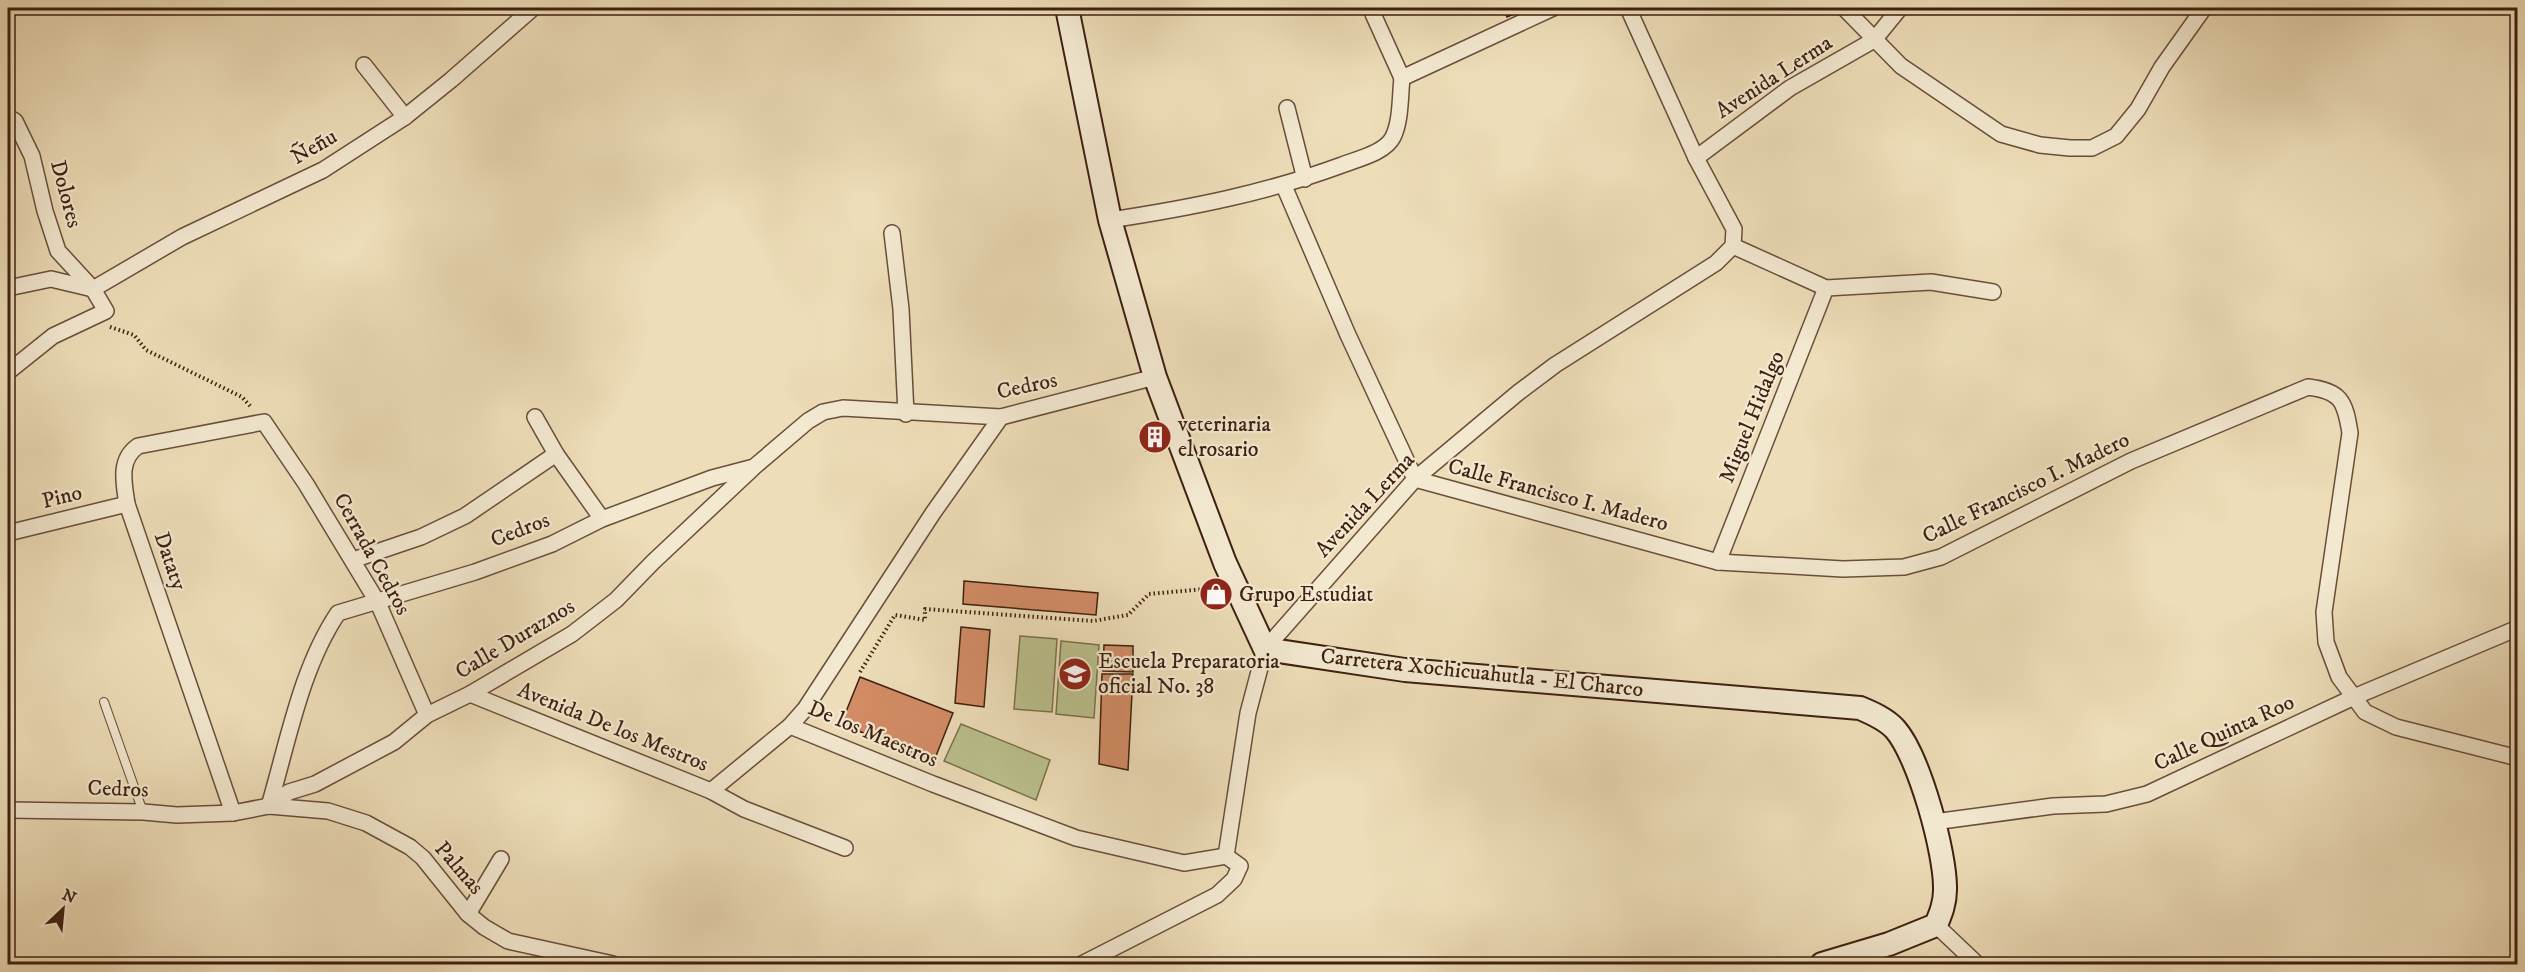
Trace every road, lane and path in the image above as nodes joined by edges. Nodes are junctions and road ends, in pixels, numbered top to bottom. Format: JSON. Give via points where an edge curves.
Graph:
{"nodes":[{"id":1,"x":533,"y":8,"type":"edge"},
{"id":2,"x":1067,"y":8,"type":"edge"},
{"id":3,"x":1553,"y":8,"type":"edge"},
{"id":4,"x":1628,"y":8,"type":"edge"},
{"id":5,"x":1844,"y":8,"type":"edge"},
{"id":6,"x":1900,"y":8,"type":"edge"},
{"id":7,"x":2204,"y":8,"type":"edge"},
{"id":8,"x":1373,"y":14,"type":"dead end"},
{"id":9,"x":1874,"y":40,"type":"junction"},
{"id":10,"x":364,"y":65,"type":"dead end"},
{"id":11,"x":1402,"y":78,"type":"junction"},
{"id":12,"x":1287,"y":108,"type":"dead end"},
{"id":13,"x":8,"y":117,"type":"edge"},
{"id":14,"x":405,"y":117,"type":"junction"},
{"id":15,"x":1696,"y":158,"type":"junction"},
{"id":16,"x":1305,"y":179,"type":"junction"},
{"id":17,"x":1284,"y":186,"type":"junction"},
{"id":18,"x":1110,"y":220,"type":"junction"},
{"id":19,"x":892,"y":233,"type":"dead end"},
{"id":20,"x":1733,"y":246,"type":"junction"},
{"id":21,"x":8,"y":288,"type":"edge"},
{"id":22,"x":1826,"y":288,"type":"junction"},
{"id":23,"x":93,"y":289,"type":"junction"},
{"id":24,"x":1994,"y":292,"type":"dead end"},
{"id":25,"x":106,"y":311,"type":"junction"},
{"id":26,"x":8,"y":372,"type":"edge"},
{"id":27,"x":1155,"y":377,"type":"junction"},
{"id":28,"x":906,"y":414,"type":"junction"},
{"id":29,"x":536,"y":417,"type":"dead end"},
{"id":30,"x":1001,"y":417,"type":"junction"},
{"id":31,"x":264,"y":422,"type":"junction"},
{"id":32,"x":555,"y":454,"type":"junction"},
{"id":33,"x":754,"y":467,"type":"junction"},
{"id":34,"x":1415,"y":479,"type":"junction"},
{"id":35,"x":127,"y":504,"type":"junction"},
{"id":36,"x":602,"y":519,"type":"junction"},
{"id":37,"x":8,"y":533,"type":"edge"},
{"id":38,"x":353,"y":560,"type":"junction"},
{"id":39,"x":1718,"y":562,"type":"junction"},
{"id":40,"x":1235,"y":586,"type":"junction"},
{"id":41,"x":378,"y":603,"type":"junction"},
{"id":42,"x":2517,"y":628,"type":"edge"},
{"id":43,"x":1265,"y":650,"type":"junction"},
{"id":44,"x":860,"y":672,"type":"dead end"},
{"id":45,"x":470,"y":694,"type":"junction"},
{"id":46,"x":2354,"y":697,"type":"junction"},
{"id":47,"x":105,"y":702,"type":"dead end"},
{"id":48,"x":427,"y":715,"type":"junction"},
{"id":49,"x":790,"y":726,"type":"junction"},
{"id":50,"x":2517,"y":758,"type":"edge"},
{"id":51,"x":711,"y":791,"type":"junction"},
{"id":52,"x":269,"y":806,"type":"junction"},
{"id":53,"x":8,"y":810,"type":"edge"},
{"id":54,"x":143,"y":812,"type":"junction"},
{"id":55,"x":233,"y":813,"type":"junction"},
{"id":56,"x":1934,"y":822,"type":"junction"},
{"id":57,"x":844,"y":848,"type":"dead end"},
{"id":58,"x":1226,"y":856,"type":"junction"},
{"id":59,"x":501,"y":859,"type":"dead end"},
{"id":60,"x":468,"y":914,"type":"junction"},
{"id":61,"x":1936,"y":925,"type":"junction"},
{"id":62,"x":613,"y":964,"type":"edge"},
{"id":63,"x":1082,"y":964,"type":"edge"},
{"id":64,"x":1822,"y":964,"type":"edge"},
{"id":65,"x":1977,"y":964,"type":"edge"}],
"edges":[{"from":1,"to":14,"type":"street","name":"Ñeñu"},
{"from":2,"to":18,"type":"main road"},
{"from":3,"to":11,"type":"street"},
{"from":4,"to":15,"type":"street"},
{"from":5,"to":9,"type":"street"},
{"from":6,"to":9,"type":"street","name":"Avenida Lerma"},
{"from":7,"to":9,"type":"street","via":[[2138,109],[2116,136],[2092,148],[2040,145],[2001,134],[1901,66]]},
{"from":8,"to":11,"type":"street"},
{"from":9,"to":15,"type":"street","name":"Avenida Lerma","via":[[1790,88]]},
{"from":10,"to":14,"type":"street"},
{"from":11,"to":16,"type":"street","via":[[1393,138],[1385,146]]},
{"from":12,"to":16,"type":"street"},
{"from":13,"to":23,"type":"street","name":"Dolores","via":[[15,121],[32,156],[58,251]]},
{"from":14,"to":23,"type":"street","name":"Ñeñu","via":[[323,170],[182,237]]},
{"from":15,"to":20,"type":"street","via":[[1734,229]]},
{"from":16,"to":17,"type":"street"},
{"from":17,"to":18,"type":"street","via":[[1183,209]]},
{"from":17,"to":34,"type":"street","name":"Calle Francisco I. Madero"},
{"from":18,"to":27,"type":"main road"},
{"from":19,"to":28,"type":"street","via":[[901,309]]},
{"from":20,"to":22,"type":"street"},
{"from":20,"to":34,"type":"street","name":"Avenida Lerma","via":[[1716,263],[1555,365]]},
{"from":21,"to":23,"type":"street","via":[[51,279]]},
{"from":22,"to":24,"type":"street","via":[[1931,282]]},
{"from":22,"to":39,"type":"street","name":"Miguel Hidalgo"},
{"from":23,"to":25,"type":"street","name":"Dolores"},
{"from":25,"to":26,"type":"street","via":[[53,336]]},
{"from":25,"to":31,"type":"path","via":[[110,327],[134,335],[146,350],[242,397]]},
{"from":27,"to":30,"type":"street","name":"Cedros"},
{"from":27,"to":40,"type":"main road"},
{"from":28,"to":30,"type":"street","name":"Cedros"},
{"from":28,"to":33,"type":"street","name":"Cedros","via":[[843,408],[823,412]]},
{"from":29,"to":32,"type":"street"},
{"from":30,"to":49,"type":"street","name":"De los Maestros"},
{"from":31,"to":35,"type":"street","name":"Dataty","via":[[138,447],[126,458],[123,474]]},
{"from":31,"to":38,"type":"street","name":"Cerrada Cedros"},
{"from":32,"to":36,"type":"street"},
{"from":32,"to":38,"type":"street","via":[[465,516],[421,537]]},
{"from":33,"to":36,"type":"street","name":"Cedros","via":[[712,478]]},
{"from":33,"to":45,"type":"street","name":"Calle Duraznos","via":[[616,600],[572,634]]},
{"from":34,"to":39,"type":"street","name":"Calle Francisco I. Madero"},
{"from":34,"to":43,"type":"street","name":"Avenida Lerma"},
{"from":35,"to":37,"type":"street","name":"Pino"},
{"from":35,"to":55,"type":"street","name":"Dataty"},
{"from":36,"to":41,"type":"street","name":"Cedros","via":[[552,544]]},
{"from":38,"to":41,"type":"street","name":"Cerrada Cedros"},
{"from":39,"to":46,"type":"street","name":"Calle Francisco I. Madero","via":[[1844,569],[1924,563],[2131,461],[2308,387],[2329,390],[2340,398],[2350,433],[2325,603],[2326,642],[2338,677]]},
{"from":40,"to":43,"type":"main road"},
{"from":40,"to":44,"type":"path","via":[[1149,594],[1128,615],[1093,621],[926,609],[925,620],[895,615]]},
{"from":41,"to":48,"type":"street","name":"Cerrada Cedros"},
{"from":41,"to":52,"type":"street","name":"Cedros","via":[[338,613],[329,627],[306,682]]},
{"from":42,"to":46,"type":"street","name":"Calle Quinta Roo"},
{"from":43,"to":56,"type":"main road","name":"Carretera Xochicuahutla - El Charco","via":[[1405,670],[1860,708],[1895,728],[1916,770]]},
{"from":43,"to":58,"type":"street","name":"Avenida Lerma","via":[[1248,713]]},
{"from":45,"to":48,"type":"street","name":"Calle Duraznos"},
{"from":45,"to":51,"type":"street","name":"Avenida De los Mestros"},
{"from":46,"to":50,"type":"street","name":"Calle Francisco I. Madero","via":[[2365,712],[2396,727]]},
{"from":46,"to":56,"type":"street","name":"Calle Quinta Roo","via":[[2126,801]]},
{"from":47,"to":54,"type":"lane"},
{"from":48,"to":52,"type":"street","name":"Calle Duraznos","via":[[394,742],[324,779],[289,792]]},
{"from":49,"to":51,"type":"street","name":"Avenida De los Mestros"},
{"from":49,"to":58,"type":"street","name":"De los Maestros","via":[[1077,838],[1184,863]]},
{"from":51,"to":57,"type":"street","via":[[744,809]]},
{"from":52,"to":55,"type":"street","name":"Cedros"},
{"from":52,"to":60,"type":"street","name":"Palmas","via":[[328,811],[397,838],[423,858]]},
{"from":53,"to":54,"type":"street","name":"Cedros"},
{"from":54,"to":55,"type":"street","name":"Cedros"},
{"from":56,"to":61,"type":"main road","name":"Carretera Xochicuahutla - El Charco","via":[[1945,888]]},
{"from":58,"to":63,"type":"street","via":[[1240,866],[1234,879],[1217,895]]},
{"from":59,"to":60,"type":"street"},
{"from":60,"to":62,"type":"street","name":"Palmas","via":[[508,941]]},
{"from":61,"to":64,"type":"main road"},
{"from":61,"to":65,"type":"street"}]}
